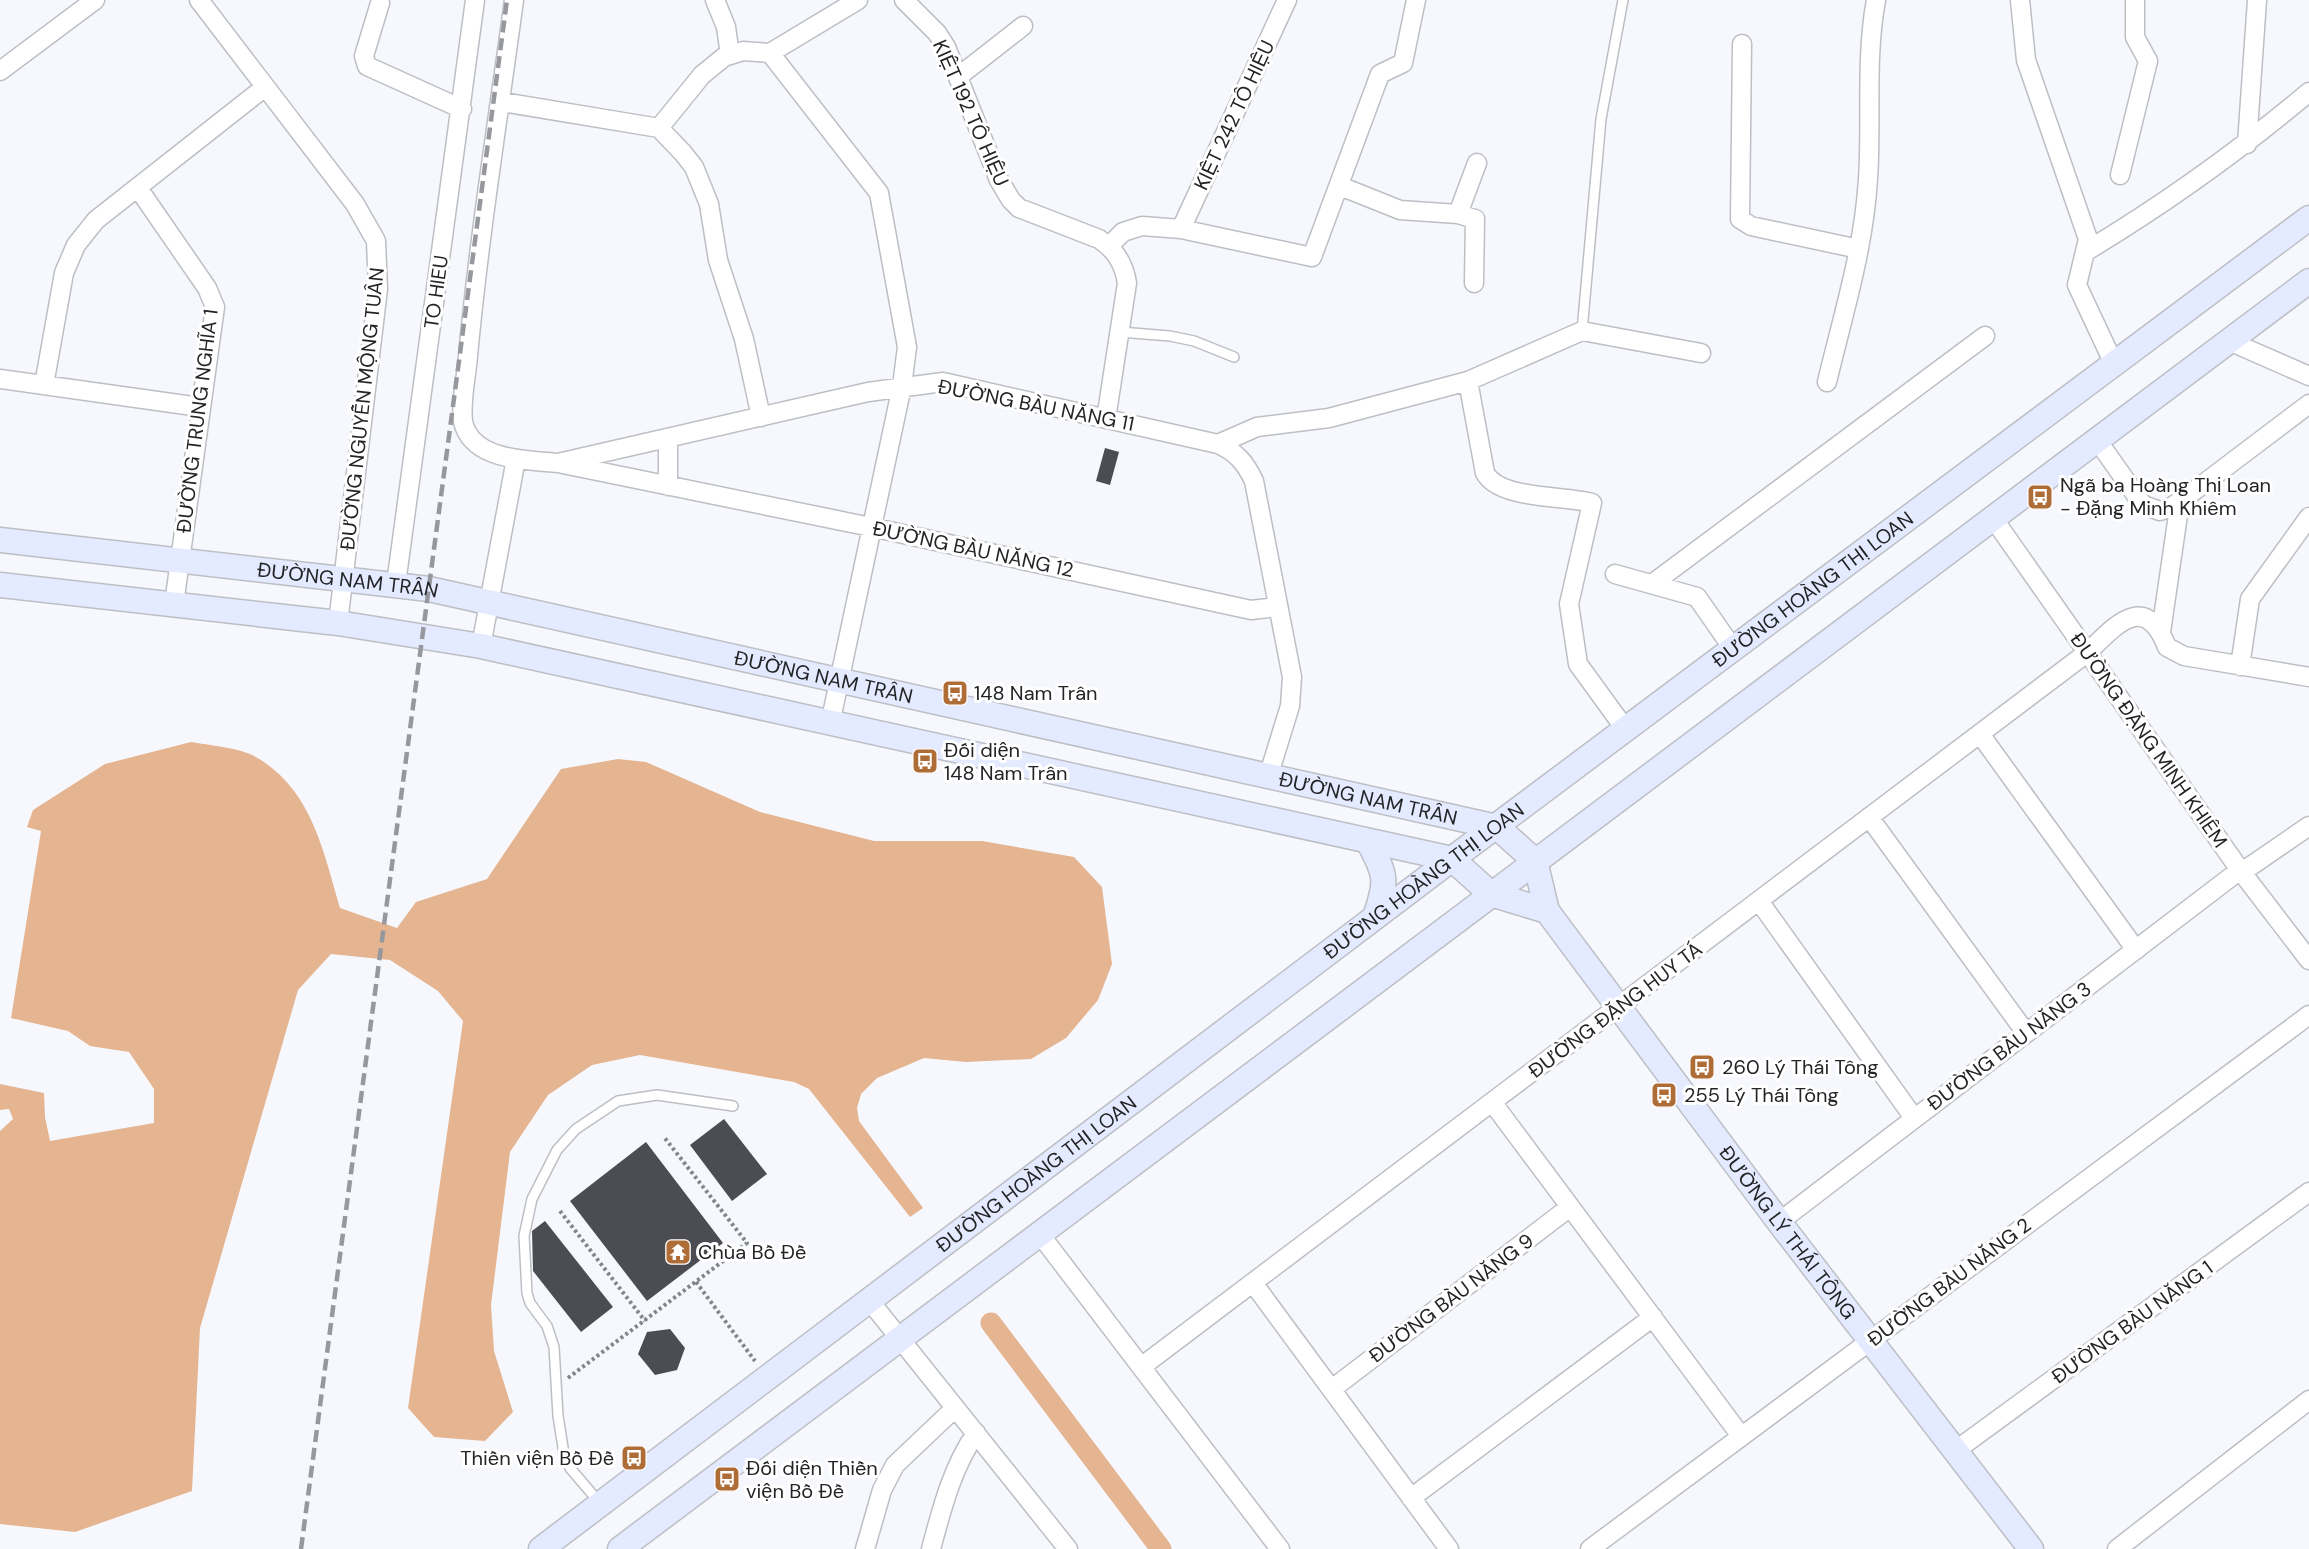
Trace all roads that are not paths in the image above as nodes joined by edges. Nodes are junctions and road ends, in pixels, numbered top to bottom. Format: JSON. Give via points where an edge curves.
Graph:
{"nodes":[{"id":1,"x":95,"y":0,"type":"edge"},
{"id":2,"x":199,"y":0,"type":"edge"},
{"id":3,"x":475,"y":0,"type":"edge"},
{"id":4,"x":514,"y":0,"type":"edge"},
{"id":5,"x":715,"y":0,"type":"edge"},
{"id":6,"x":858,"y":0,"type":"edge"},
{"id":7,"x":904,"y":0,"type":"edge"},
{"id":8,"x":1287,"y":0,"type":"edge"},
{"id":9,"x":1416,"y":0,"type":"edge"},
{"id":10,"x":1623,"y":0,"type":"edge"},
{"id":11,"x":1876,"y":0,"type":"edge"},
{"id":12,"x":2020,"y":0,"type":"edge"},
{"id":13,"x":2135,"y":0,"type":"edge"},
{"id":14,"x":2257,"y":0,"type":"edge"},
{"id":15,"x":380,"y":3,"type":"dead end"},
{"id":16,"x":1023,"y":26,"type":"dead end"},
{"id":17,"x":1742,"y":44,"type":"dead end"},
{"id":18,"x":770,"y":52,"type":"junction"},
{"id":19,"x":730,"y":55,"type":"junction"},
{"id":20,"x":0,"y":71,"type":"edge"},
{"id":21,"x":959,"y":76,"type":"junction"},
{"id":22,"x":266,"y":87,"type":"junction"},
{"id":23,"x":2309,"y":92,"type":"edge"},
{"id":24,"x":502,"y":102,"type":"junction"},
{"id":25,"x":462,"y":108,"type":"junction"},
{"id":26,"x":659,"y":128,"type":"junction"},
{"id":27,"x":2247,"y":144,"type":"junction"},
{"id":28,"x":1477,"y":163,"type":"dead end"},
{"id":29,"x":2120,"y":175,"type":"dead end"},
{"id":30,"x":1340,"y":186,"type":"junction"},
{"id":31,"x":138,"y":188,"type":"junction"},
{"id":32,"x":1458,"y":214,"type":"junction"},
{"id":33,"x":2309,"y":219,"type":"edge"},
{"id":34,"x":1181,"y":229,"type":"junction"},
{"id":35,"x":1109,"y":246,"type":"junction"},
{"id":36,"x":1859,"y":249,"type":"junction"},
{"id":37,"x":2085,"y":252,"type":"junction"},
{"id":38,"x":2309,"y":281,"type":"edge"},
{"id":39,"x":1474,"y":283,"type":"dead end"},
{"id":40,"x":1582,"y":331,"type":"junction"},
{"id":41,"x":1120,"y":332,"type":"junction"},
{"id":42,"x":1985,"y":336,"type":"dead end"},
{"id":43,"x":2229,"y":340,"type":"junction"},
{"id":44,"x":1701,"y":353,"type":"dead end"},
{"id":45,"x":1234,"y":357,"type":"dead end"},
{"id":46,"x":2114,"y":364,"type":"junction"},
{"id":47,"x":2309,"y":376,"type":"edge"},
{"id":48,"x":0,"y":379,"type":"edge"},
{"id":49,"x":1468,"y":381,"type":"junction"},
{"id":50,"x":1827,"y":382,"type":"dead end"},
{"id":51,"x":44,"y":385,"type":"junction"},
{"id":52,"x":902,"y":386,"type":"junction"},
{"id":53,"x":2309,"y":404,"type":"edge"},
{"id":54,"x":200,"y":407,"type":"junction"},
{"id":55,"x":761,"y":417,"type":"junction"},
{"id":56,"x":1106,"y":419,"type":"junction"},
{"id":57,"x":668,"y":438,"type":"junction"},
{"id":58,"x":2097,"y":440,"type":"junction"},
{"id":59,"x":1218,"y":444,"type":"junction"},
{"id":60,"x":516,"y":459,"type":"junction"},
{"id":61,"x":558,"y":463,"type":"junction"},
{"id":62,"x":668,"y":486,"type":"junction"},
{"id":63,"x":2180,"y":501,"type":"junction"},
{"id":64,"x":2309,"y":517,"type":"edge"},
{"id":65,"x":1993,"y":518,"type":"junction"},
{"id":66,"x":871,"y":527,"type":"junction"},
{"id":67,"x":0,"y":540,"type":"edge"},
{"id":68,"x":179,"y":562,"type":"junction"},
{"id":69,"x":1616,"y":574,"type":"dead end"},
{"id":70,"x":343,"y":579,"type":"junction"},
{"id":71,"x":396,"y":584,"type":"junction"},
{"id":72,"x":1652,"y":584,"type":"junction"},
{"id":73,"x":0,"y":585,"type":"edge"},
{"id":74,"x":489,"y":601,"type":"junction"},
{"id":75,"x":174,"y":604,"type":"junction"},
{"id":76,"x":1278,"y":607,"type":"junction"},
{"id":77,"x":338,"y":623,"type":"junction"},
{"id":78,"x":2161,"y":632,"type":"junction"},
{"id":79,"x":480,"y":646,"type":"junction"},
{"id":80,"x":1734,"y":650,"type":"junction"},
{"id":81,"x":2088,"y":652,"type":"junction"},
{"id":82,"x":2240,"y":666,"type":"junction"},
{"id":83,"x":2309,"y":677,"type":"edge"},
{"id":84,"x":840,"y":680,"type":"junction"},
{"id":85,"x":830,"y":724,"type":"junction"},
{"id":86,"x":1626,"y":730,"type":"junction"},
{"id":87,"x":1980,"y":734,"type":"junction"},
{"id":88,"x":1268,"y":777,"type":"junction"},
{"id":89,"x":1869,"y":817,"type":"junction"},
{"id":90,"x":2309,"y":826,"type":"edge"},
{"id":91,"x":1497,"y":827,"type":"junction"},
{"id":92,"x":1368,"y":841,"type":"junction"},
{"id":93,"x":1452,"y":859,"type":"junction"},
{"id":94,"x":1535,"y":861,"type":"junction"},
{"id":95,"x":2241,"y":871,"type":"junction"},
{"id":96,"x":1491,"y":894,"type":"junction"},
{"id":97,"x":1759,"y":901,"type":"junction"},
{"id":98,"x":1548,"y":911,"type":"junction"},
{"id":99,"x":1375,"y":917,"type":"junction"},
{"id":100,"x":2136,"y":950,"type":"junction"},
{"id":101,"x":2309,"y":960,"type":"edge"},
{"id":102,"x":1618,"y":1006,"type":"junction"},
{"id":103,"x":2309,"y":1015,"type":"edge"},
{"id":104,"x":2026,"y":1034,"type":"junction"},
{"id":105,"x":1492,"y":1102,"type":"junction"},
{"id":106,"x":733,"y":1106,"type":"dead end"},
{"id":107,"x":1914,"y":1118,"type":"junction"},
{"id":108,"x":2309,"y":1192,"type":"edge"},
{"id":109,"x":1570,"y":1207,"type":"junction"},
{"id":110,"x":1779,"y":1222,"type":"junction"},
{"id":111,"x":1039,"y":1233,"type":"junction"},
{"id":112,"x":1252,"y":1283,"type":"junction"},
{"id":113,"x":869,"y":1300,"type":"junction"},
{"id":114,"x":1653,"y":1317,"type":"junction"},
{"id":115,"x":900,"y":1338,"type":"junction"},
{"id":116,"x":1870,"y":1340,"type":"junction"},
{"id":117,"x":1141,"y":1367,"type":"junction"},
{"id":118,"x":1332,"y":1389,"type":"junction"},
{"id":119,"x":2309,"y":1400,"type":"edge"},
{"id":120,"x":956,"y":1408,"type":"junction"},
{"id":121,"x":976,"y":1433,"type":"junction"},
{"id":122,"x":1741,"y":1437,"type":"junction"},
{"id":123,"x":1955,"y":1451,"type":"junction"},
{"id":124,"x":1411,"y":1498,"type":"junction"},
{"id":125,"x":600,"y":1504,"type":"junction"},
{"id":126,"x":541,"y":1549,"type":"edge"},
{"id":127,"x":620,"y":1549,"type":"edge"},
{"id":128,"x":864,"y":1549,"type":"edge"},
{"id":129,"x":931,"y":1549,"type":"edge"},
{"id":130,"x":1068,"y":1549,"type":"edge"},
{"id":131,"x":1280,"y":1549,"type":"edge"},
{"id":132,"x":1449,"y":1549,"type":"edge"},
{"id":133,"x":1590,"y":1549,"type":"edge"},
{"id":134,"x":2031,"y":1549,"type":"edge"},
{"id":135,"x":2117,"y":1549,"type":"edge"}],
"edges":[{"from":1,"to":20,"type":"street"},
{"from":2,"to":22,"type":"street","name":"ĐƯỜNG NGUYỄN MỘNG TUÂN"},
{"from":3,"to":25,"type":"street","name":"TO HIEU"},
{"from":4,"to":24,"type":"street","name":"ĐƯỜNG BÀU NĂNG 11"},
{"from":5,"to":19,"type":"street","via":[[726,27]]},
{"from":6,"to":18,"type":"street"},
{"from":7,"to":21,"type":"street","name":"KIỆT 192 TÔ HIỆU","via":[[937,33]]},
{"from":8,"to":34,"type":"street","name":"KIỆT 242 TÔ HIỆU"},
{"from":9,"to":30,"type":"street","via":[[1403,63],[1380,74]]},
{"from":10,"to":40,"type":"lane","via":[[1601,119]]},
{"from":11,"to":36,"type":"street","via":[[1871,39],[1869,179]]},
{"from":12,"to":37,"type":"street","via":[[2026,60],[2088,239]]},
{"from":13,"to":29,"type":"street","via":[[2135,37],[2148,61]]},
{"from":14,"to":27,"type":"street"},
{"from":15,"to":25,"type":"street","via":[[364,56],[367,66]]},
{"from":16,"to":21,"type":"street"},
{"from":17,"to":36,"type":"street","via":[[1740,219],[1751,226]]},
{"from":18,"to":19,"type":"street","via":[[743,51]]},
{"from":18,"to":52,"type":"street","via":[[879,193],[907,347]]},
{"from":19,"to":26,"type":"street","via":[[702,75]]},
{"from":21,"to":35,"type":"street","name":"KIỆT 192 TÔ HIỆU","via":[[999,180],[1011,200],[1030,213]]},
{"from":22,"to":31,"type":"street"},
{"from":22,"to":70,"type":"street","name":"ĐƯỜNG NGUYỄN MỘNG TUÂN","via":[[355,204],[376,242],[378,289]]},
{"from":23,"to":27,"type":"street"},
{"from":24,"to":26,"type":"street"},
{"from":24,"to":60,"type":"street","name":"ĐƯỜNG BÀU NĂNG 11","via":[[471,327],[464,427],[474,442],[486,450]]},
{"from":25,"to":71,"type":"street","name":"TO HIEU"},
{"from":26,"to":55,"type":"street","via":[[694,167],[704,186],[716,252],[744,339]]},
{"from":27,"to":37,"type":"street"},
{"from":28,"to":32,"type":"street"},
{"from":30,"to":32,"type":"street","via":[[1400,210]]},
{"from":30,"to":34,"type":"street","via":[[1312,257]]},
{"from":31,"to":51,"type":"street","via":[[96,220],[75,245],[64,273]]},
{"from":31,"to":54,"type":"street","name":"ĐƯỜNG TRUNG NGHĨA 1","via":[[207,288],[215,307]]},
{"from":32,"to":39,"type":"street","via":[[1475,219]]},
{"from":33,"to":46,"type":"main road","name":"ĐƯỜNG HOÀNG THỊ LOAN"},
{"from":34,"to":35,"type":"street","via":[[1132,227]]},
{"from":35,"to":41,"type":"street","name":"KIỆT 192 TÔ HIỆU","via":[[1125,269],[1127,283]]},
{"from":36,"to":50,"type":"street"},
{"from":37,"to":46,"type":"street","via":[[2077,285]]},
{"from":38,"to":43,"type":"main road"},
{"from":40,"to":44,"type":"street"},
{"from":40,"to":49,"type":"street"},
{"from":41,"to":45,"type":"lane","via":[[1194,341]]},
{"from":41,"to":56,"type":"street","name":"KIỆT 192 TÔ HIỆU"},
{"from":42,"to":72,"type":"street"},
{"from":43,"to":47,"type":"street"},
{"from":43,"to":58,"type":"main road"},
{"from":46,"to":80,"type":"main road","name":"ĐƯỜNG HOÀNG THỊ LOAN"},
{"from":48,"to":51,"type":"street"},
{"from":49,"to":59,"type":"street","via":[[1329,418],[1257,427]]},
{"from":49,"to":86,"type":"street","via":[[1489,480],[1522,494],[1592,503],[1569,604],[1578,664]]},
{"from":51,"to":54,"type":"street"},
{"from":52,"to":55,"type":"street","name":"ĐƯỜNG BÀU NĂNG 11"},
{"from":52,"to":56,"type":"street","name":"ĐƯỜNG BÀU NĂNG 11","via":[[943,382]]},
{"from":52,"to":66,"type":"street"},
{"from":53,"to":63,"type":"street"},
{"from":54,"to":68,"type":"street","name":"ĐƯỜNG TRUNG NGHĨA 1"},
{"from":55,"to":57,"type":"street","name":"ĐƯỜNG BÀU NĂNG 11"},
{"from":56,"to":59,"type":"street","name":"ĐƯỜNG BÀU NĂNG 11"},
{"from":57,"to":61,"type":"street","name":"ĐƯỜNG BÀU NĂNG 11"},
{"from":57,"to":62,"type":"street"},
{"from":58,"to":63,"type":"street","via":[[2143,505],[2160,511]]},
{"from":58,"to":65,"type":"main road"},
{"from":59,"to":76,"type":"street","name":"ĐƯỜNG BÀU NĂNG 11","via":[[1234,451],[1254,481]]},
{"from":60,"to":61,"type":"street","name":"ĐƯỜNG BÀU NĂNG 11"},
{"from":60,"to":74,"type":"street"},
{"from":61,"to":62,"type":"street","name":"ĐƯỜNG BÀU NĂNG 12"},
{"from":62,"to":66,"type":"street","name":"ĐƯỜNG BÀU NĂNG 12"},
{"from":63,"to":78,"type":"street"},
{"from":64,"to":82,"type":"street","via":[[2250,599]]},
{"from":65,"to":81,"type":"street","name":"ĐƯỜNG ĐẶNG MINH KHIÊM"},
{"from":65,"to":94,"type":"main road"},
{"from":66,"to":76,"type":"street","name":"ĐƯỜNG BÀU NĂNG 12","via":[[1251,610]]},
{"from":66,"to":84,"type":"street"},
{"from":67,"to":68,"type":"main road","name":"ĐƯỜNG NAM TRÂN"},
{"from":68,"to":70,"type":"main road","name":"ĐƯỜNG NAM TRÂN"},
{"from":68,"to":75,"type":"street","name":"ĐƯỜNG TRUNG NGHĨA 1"},
{"from":69,"to":72,"type":"street"},
{"from":70,"to":71,"type":"main road","name":"ĐƯỜNG NAM TRÂN"},
{"from":70,"to":77,"type":"street","name":"ĐƯỜNG NGUYỄN MỘNG TUÂN"},
{"from":71,"to":74,"type":"main road","name":"ĐƯỜNG NAM TRÂN"},
{"from":72,"to":80,"type":"street","via":[[1698,597]]},
{"from":73,"to":75,"type":"main road","name":"ĐƯỜNG NAM TRÂN"},
{"from":74,"to":79,"type":"street"},
{"from":74,"to":84,"type":"main road","name":"ĐƯỜNG NAM TRÂN"},
{"from":75,"to":77,"type":"main road","name":"ĐƯỜNG NAM TRÂN"},
{"from":76,"to":88,"type":"street","name":"ĐƯỜNG BÀU NĂNG 11","via":[[1292,677],[1290,706]]},
{"from":77,"to":79,"type":"main road","name":"ĐƯỜNG NAM TRÂN"},
{"from":78,"to":81,"type":"street","name":"ĐƯỜNG ĐẶNG HUY TÁ","via":[[2148,620],[2123,619]]},
{"from":78,"to":82,"type":"street","via":[[2166,647],[2173,652]]},
{"from":79,"to":85,"type":"main road","name":"ĐƯỜNG NAM TRÂN"},
{"from":80,"to":86,"type":"main road","name":"ĐƯỜNG HOÀNG THỊ LOAN"},
{"from":81,"to":87,"type":"street","name":"ĐƯỜNG ĐẶNG HUY TÁ"},
{"from":81,"to":95,"type":"street","name":"ĐƯỜNG ĐẶNG MINH KHIÊM"},
{"from":82,"to":83,"type":"street"},
{"from":84,"to":85,"type":"street"},
{"from":84,"to":88,"type":"main road","name":"ĐƯỜNG NAM TRÂN"},
{"from":85,"to":92,"type":"main road","name":"ĐƯỜNG NAM TRÂN"},
{"from":86,"to":91,"type":"main road","name":"ĐƯỜNG HOÀNG THỊ LOAN"},
{"from":87,"to":89,"type":"street","name":"ĐƯỜNG ĐẶNG HUY TÁ"},
{"from":87,"to":100,"type":"street"},
{"from":88,"to":91,"type":"main road","name":"ĐƯỜNG NAM TRÂN"},
{"from":89,"to":97,"type":"street","name":"ĐƯỜNG ĐẶNG HUY TÁ"},
{"from":89,"to":104,"type":"street"},
{"from":90,"to":95,"type":"street","name":"ĐƯỜNG BÀU NĂNG 3"},
{"from":91,"to":93,"type":"main road","name":"ĐƯỜNG HOÀNG THỊ LOAN"},
{"from":91,"to":94,"type":"main road","name":"ĐƯỜNG NAM TRÂN"},
{"from":92,"to":93,"type":"main road","name":"ĐƯỜNG NAM TRÂN"},
{"from":92,"to":99,"type":"main road","via":[[1385,877]]},
{"from":93,"to":96,"type":"main road","name":"ĐƯỜNG NAM TRÂN"},
{"from":93,"to":99,"type":"main road","name":"ĐƯỜNG HOÀNG THỊ LOAN"},
{"from":94,"to":96,"type":"main road"},
{"from":94,"to":98,"type":"main road"},
{"from":95,"to":100,"type":"street","name":"ĐƯỜNG BÀU NĂNG 3"},
{"from":95,"to":101,"type":"street","name":"ĐƯỜNG ĐẶNG MINH KHIÊM"},
{"from":96,"to":98,"type":"main road","name":"ĐƯỜNG NAM TRÂN"},
{"from":96,"to":111,"type":"main road"},
{"from":97,"to":102,"type":"street","name":"ĐƯỜNG ĐẶNG HUY TÁ"},
{"from":97,"to":107,"type":"street"},
{"from":98,"to":102,"type":"main road","name":"ĐƯỜNG LÝ THÁI TÔNG"},
{"from":99,"to":113,"type":"main road","name":"ĐƯỜNG HOÀNG THỊ LOAN"},
{"from":100,"to":104,"type":"street","name":"ĐƯỜNG BÀU NĂNG 3"},
{"from":102,"to":105,"type":"street","name":"ĐƯỜNG ĐẶNG HUY TÁ"},
{"from":102,"to":110,"type":"main road","name":"ĐƯỜNG LÝ THÁI TÔNG"},
{"from":103,"to":116,"type":"street","name":"ĐƯỜNG BÀU NĂNG 2"},
{"from":104,"to":107,"type":"street","name":"ĐƯỜNG BÀU NĂNG 3"},
{"from":105,"to":109,"type":"street"},
{"from":105,"to":112,"type":"street","name":"ĐƯỜNG ĐẶNG HUY TÁ"},
{"from":106,"to":125,"type":"lane","via":[[676,1096],[624,1098],[576,1129],[551,1158],[532,1199],[523,1251],[527,1293],[551,1336],[564,1454],[570,1468]]},
{"from":107,"to":110,"type":"street","name":"ĐƯỜNG BÀU NĂNG 3"},
{"from":108,"to":123,"type":"street","name":"ĐƯỜNG BÀU NĂNG 1"},
{"from":109,"to":114,"type":"street"},
{"from":109,"to":118,"type":"street","name":"ĐƯỜNG BÀU NĂNG 9"},
{"from":110,"to":116,"type":"main road","name":"ĐƯỜNG LÝ THÁI TÔNG"},
{"from":111,"to":115,"type":"main road"},
{"from":111,"to":117,"type":"street"},
{"from":112,"to":117,"type":"street","name":"ĐƯỜNG ĐẶNG HUY TÁ"},
{"from":112,"to":118,"type":"street"},
{"from":113,"to":115,"type":"street"},
{"from":113,"to":125,"type":"main road","name":"ĐƯỜNG HOÀNG THỊ LOAN"},
{"from":114,"to":122,"type":"street"},
{"from":114,"to":124,"type":"street"},
{"from":115,"to":120,"type":"street"},
{"from":115,"to":127,"type":"main road"},
{"from":116,"to":122,"type":"street","name":"ĐƯỜNG BÀU NĂNG 2"},
{"from":116,"to":123,"type":"main road","name":"ĐƯỜNG LÝ THÁI TÔNG"},
{"from":117,"to":131,"type":"street"},
{"from":118,"to":124,"type":"street"},
{"from":119,"to":135,"type":"street"},
{"from":120,"to":121,"type":"street"},
{"from":120,"to":128,"type":"street","via":[[895,1465],[882,1490]]},
{"from":121,"to":129,"type":"street","via":[[952,1476]]},
{"from":121,"to":130,"type":"street"},
{"from":122,"to":133,"type":"street","name":"ĐƯỜNG BÀU NĂNG 2"},
{"from":123,"to":134,"type":"main road","name":"ĐƯỜNG LÝ THÁI TÔNG"},
{"from":124,"to":132,"type":"street"},
{"from":125,"to":126,"type":"main road","name":"ĐƯỜNG HOÀNG THỊ LOAN"}]}
